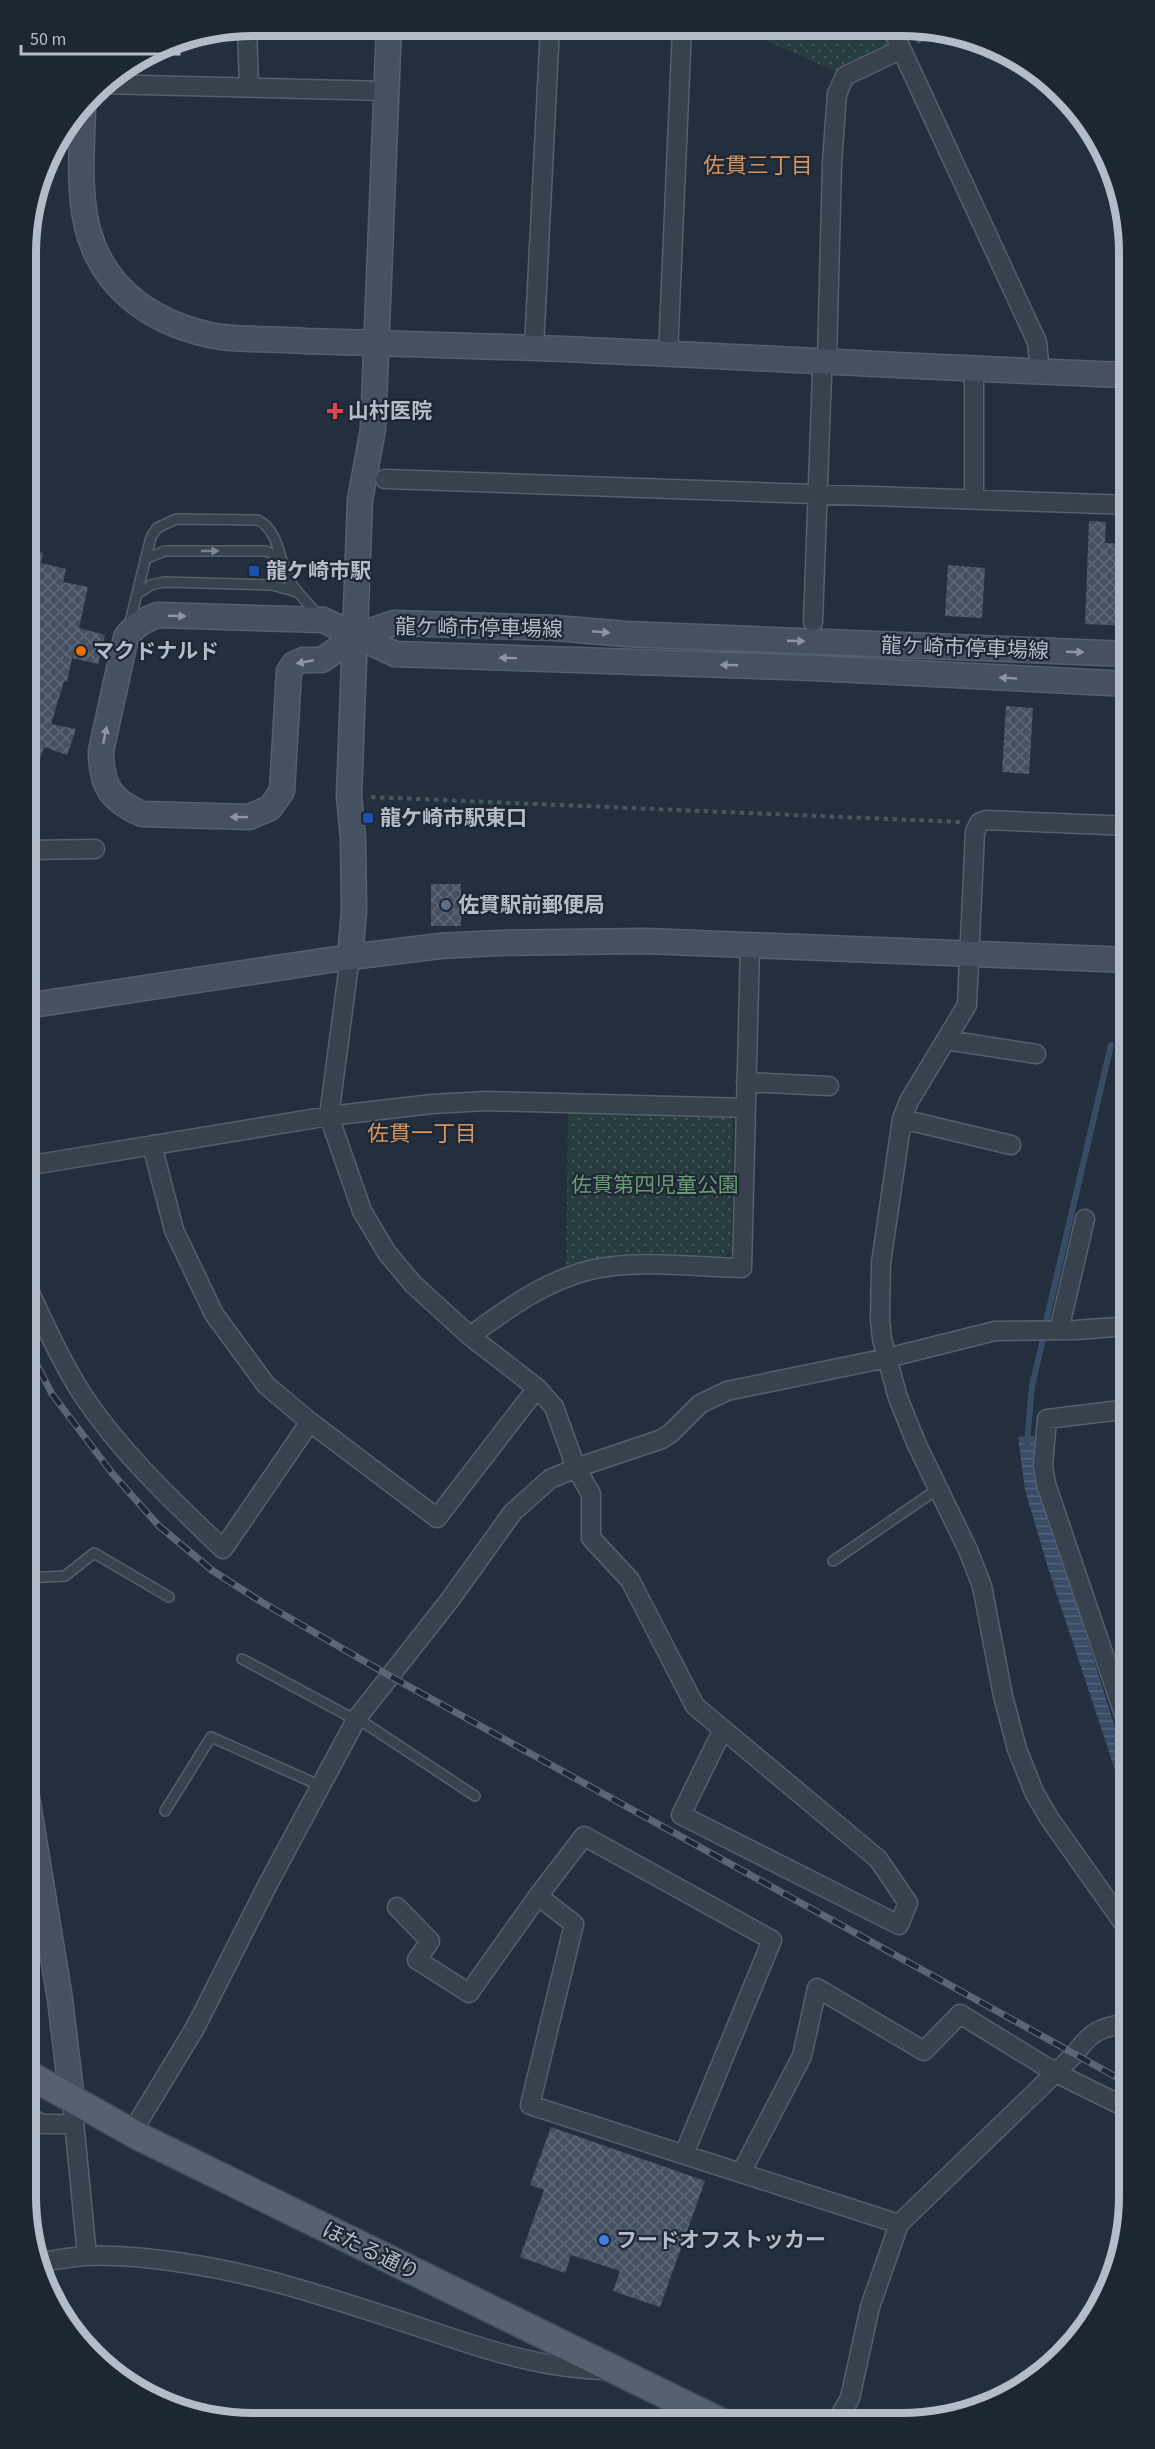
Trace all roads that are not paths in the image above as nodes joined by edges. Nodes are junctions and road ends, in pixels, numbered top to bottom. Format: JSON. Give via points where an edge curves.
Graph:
{"nodes":[{"id":1,"x":247,"y":36,"type":"edge"},
{"id":2,"x":389,"y":36,"type":"edge"},
{"id":3,"x":550,"y":36,"type":"edge"},
{"id":4,"x":682,"y":36,"type":"edge"},
{"id":5,"x":895,"y":36,"type":"edge"},
{"id":6,"x":900,"y":50,"type":"junction"},
{"id":7,"x":117,"y":84,"type":"edge"},
{"id":8,"x":249,"y":87,"type":"junction"},
{"id":9,"x":387,"y":91,"type":"junction"},
{"id":10,"x":83,"y":119,"type":"edge"},
{"id":11,"x":72,"y":133,"type":"edge"},
{"id":12,"x":81,"y":198,"type":"junction"},
{"id":13,"x":376,"y":344,"type":"junction"},
{"id":14,"x":534,"y":348,"type":"junction"},
{"id":15,"x":668,"y":354,"type":"junction"},
{"id":16,"x":825,"y":367,"type":"junction"},
{"id":17,"x":976,"y":367,"type":"junction"},
{"id":18,"x":1040,"y":372,"type":"junction"},
{"id":19,"x":1119,"y":375,"type":"edge"},
{"id":20,"x":385,"y":479,"type":"dead end"},
{"id":21,"x":818,"y":494,"type":"junction"},
{"id":22,"x":974,"y":500,"type":"junction"},
{"id":23,"x":1119,"y":505,"type":"edge"},
{"id":24,"x":281,"y":558,"type":"junction"},
{"id":25,"x":145,"y":559,"type":"junction"},
{"id":26,"x":297,"y":592,"type":"junction"},
{"id":27,"x":137,"y":594,"type":"junction"},
{"id":28,"x":323,"y":620,"type":"junction"},
{"id":29,"x":813,"y":622,"type":"dead end"},
{"id":30,"x":356,"y":636,"type":"junction"},
{"id":31,"x":126,"y":637,"type":"junction"},
{"id":32,"x":1119,"y":654,"type":"edge"},
{"id":33,"x":1119,"y":683,"type":"edge"},
{"id":34,"x":1119,"y":826,"type":"edge"},
{"id":35,"x":95,"y":849,"type":"dead end"},
{"id":36,"x":36,"y":850,"type":"edge"},
{"id":37,"x":750,"y":946,"type":"junction"},
{"id":38,"x":970,"y":953,"type":"junction"},
{"id":39,"x":350,"y":957,"type":"junction"},
{"id":40,"x":1119,"y":960,"type":"edge"},
{"id":41,"x":36,"y":1004,"type":"edge"},
{"id":42,"x":946,"y":1040,"type":"junction"},
{"id":43,"x":1036,"y":1054,"type":"dead end"},
{"id":44,"x":746,"y":1082,"type":"junction"},
{"id":45,"x":829,"y":1086,"type":"dead end"},
{"id":46,"x":746,"y":1108,"type":"junction"},
{"id":47,"x":328,"y":1116,"type":"junction"},
{"id":48,"x":902,"y":1119,"type":"junction"},
{"id":49,"x":152,"y":1145,"type":"junction"},
{"id":50,"x":1011,"y":1145,"type":"dead end"},
{"id":51,"x":36,"y":1164,"type":"edge"},
{"id":52,"x":1085,"y":1219,"type":"dead end"},
{"id":53,"x":36,"y":1305,"type":"edge"},
{"id":54,"x":1119,"y":1327,"type":"edge"},
{"id":55,"x":1059,"y":1330,"type":"junction"},
{"id":56,"x":470,"y":1336,"type":"junction"},
{"id":57,"x":887,"y":1358,"type":"junction"},
{"id":58,"x":537,"y":1388,"type":"junction"},
{"id":59,"x":1119,"y":1410,"type":"edge"},
{"id":60,"x":310,"y":1422,"type":"junction"},
{"id":61,"x":576,"y":1468,"type":"junction"},
{"id":62,"x":939,"y":1488,"type":"junction"},
{"id":63,"x":833,"y":1561,"type":"dead end"},
{"id":64,"x":36,"y":1577,"type":"edge"},
{"id":65,"x":169,"y":1597,"type":"dead end"},
{"id":66,"x":242,"y":1659,"type":"dead end"},
{"id":67,"x":1119,"y":1699,"type":"edge"},
{"id":68,"x":357,"y":1719,"type":"junction"},
{"id":69,"x":723,"y":1729,"type":"junction"},
{"id":70,"x":321,"y":1786,"type":"junction"},
{"id":71,"x":475,"y":1796,"type":"dead end"},
{"id":72,"x":165,"y":1812,"type":"dead end"},
{"id":73,"x":36,"y":1852,"type":"edge"},
{"id":74,"x":538,"y":1896,"type":"junction"},
{"id":75,"x":397,"y":1907,"type":"dead end"},
{"id":76,"x":1119,"y":1917,"type":"edge"},
{"id":77,"x":1119,"y":2025,"type":"edge"},
{"id":78,"x":1056,"y":2073,"type":"junction"},
{"id":79,"x":36,"y":2081,"type":"edge"},
{"id":80,"x":1119,"y":2104,"type":"edge"},
{"id":81,"x":73,"y":2112,"type":"junction"},
{"id":82,"x":36,"y":2121,"type":"edge"},
{"id":83,"x":132,"y":2132,"type":"junction"},
{"id":84,"x":684,"y":2154,"type":"junction"},
{"id":85,"x":741,"y":2173,"type":"junction"},
{"id":86,"x":899,"y":2223,"type":"junction"},
{"id":87,"x":87,"y":2256,"type":"junction"},
{"id":88,"x":46,"y":2262,"type":"edge"},
{"id":89,"x":616,"y":2370,"type":"junction"},
{"id":90,"x":703,"y":2413,"type":"edge"},
{"id":91,"x":842,"y":2413,"type":"edge"}],
"edges":[{"from":1,"to":8,"type":"street"},
{"from":2,"to":9,"type":"street"},
{"from":3,"to":14,"type":"street"},
{"from":4,"to":15,"type":"street"},
{"from":5,"to":6,"type":"street"},
{"from":6,"to":16,"type":"street","via":[[845,76],[837,94]]},
{"from":6,"to":18,"type":"street","via":[[1037,342]]},
{"from":7,"to":8,"type":"street"},
{"from":8,"to":9,"type":"street"},
{"from":9,"to":13,"type":"street"},
{"from":10,"to":12,"type":"street"},
{"from":11,"to":12,"type":"street"},
{"from":12,"to":13,"type":"street","via":[[95,254],[134,301],[160,319],[220,336]]},
{"from":13,"to":14,"type":"street"},
{"from":13,"to":30,"type":"street","via":[[373,429],[360,500]]},
{"from":14,"to":15,"type":"street"},
{"from":15,"to":16,"type":"street"},
{"from":16,"to":17,"type":"street"},
{"from":16,"to":21,"type":"street"},
{"from":17,"to":18,"type":"street"},
{"from":17,"to":22,"type":"street"},
{"from":18,"to":19,"type":"street"},
{"from":20,"to":21,"type":"street"},
{"from":21,"to":22,"type":"street"},
{"from":21,"to":29,"type":"street"},
{"from":22,"to":23,"type":"street"},
{"from":25,"to":24,"type":"lane","one_way":true,"via":[[165,551],[266,551]]},
{"from":24,"to":25,"type":"lane","via":[[271,532],[258,520],[176,519],[157,528]]},
{"from":24,"to":26,"type":"lane"},
{"from":25,"to":27,"type":"lane"},
{"from":26,"to":27,"type":"lane","via":[[272,585],[164,582]]},
{"from":26,"to":28,"type":"lane"},
{"from":27,"to":31,"type":"lane"},
{"from":28,"to":30,"type":"street"},
{"from":31,"to":28,"type":"street","one_way":true,"via":[[144,620],[158,615]]},
{"from":30,"to":31,"type":"street","one_way":true,"via":[[322,660],[303,660],[289,671],[282,791],[270,808],[249,817],[142,814],[114,798],[101,770],[101,751]]},
{"from":30,"to":32,"type":"street","name":"龍ケ崎市停車場線","one_way":true,"via":[[394,623]]},
{"from":33,"to":30,"type":"street","name":"龍ケ崎市停車場線","one_way":true,"via":[[815,668],[395,654]]},
{"from":30,"to":39,"type":"street","via":[[349,796],[354,911]]},
{"from":34,"to":38,"type":"street","via":[[986,820],[979,823],[975,832]]},
{"from":35,"to":36,"type":"street"},
{"from":37,"to":38,"type":"street"},
{"from":37,"to":39,"type":"street","via":[[646,941],[509,942]]},
{"from":37,"to":44,"type":"street"},
{"from":38,"to":40,"type":"street"},
{"from":38,"to":42,"type":"street","via":[[967,1005]]},
{"from":39,"to":41,"type":"street"},
{"from":39,"to":47,"type":"street"},
{"from":42,"to":43,"type":"street"},
{"from":42,"to":48,"type":"street"},
{"from":44,"to":45,"type":"street"},
{"from":44,"to":46,"type":"street"},
{"from":46,"to":47,"type":"street","via":[[486,1101]]},
{"from":46,"to":56,"type":"street","via":[[742,1268],[630,1265],[590,1270],[538,1291]]},
{"from":47,"to":49,"type":"street"},
{"from":47,"to":56,"type":"street","via":[[362,1211],[387,1253],[413,1284]]},
{"from":48,"to":50,"type":"street"},
{"from":48,"to":57,"type":"street","via":[[881,1263],[880,1320]]},
{"from":49,"to":51,"type":"street"},
{"from":49,"to":60,"type":"street","via":[[174,1230],[214,1314],[266,1385]]},
{"from":52,"to":55,"type":"street"},
{"from":53,"to":60,"type":"street","via":[[82,1394],[135,1462],[223,1549]]},
{"from":54,"to":55,"type":"street"},
{"from":55,"to":57,"type":"street","via":[[995,1332]]},
{"from":56,"to":58,"type":"street"},
{"from":57,"to":61,"type":"street","via":[[727,1391],[700,1404],[662,1439]]},
{"from":57,"to":62,"type":"street","via":[[902,1412]]},
{"from":58,"to":60,"type":"street","via":[[437,1518]]},
{"from":58,"to":61,"type":"street","via":[[554,1407]]},
{"from":59,"to":67,"type":"street","via":[[1047,1419],[1043,1466]]},
{"from":61,"to":68,"type":"street","via":[[550,1479],[513,1512]]},
{"from":61,"to":69,"type":"street","via":[[591,1494],[591,1538],[630,1580],[695,1706]]},
{"from":62,"to":63,"type":"lane"},
{"from":62,"to":76,"type":"street","via":[[982,1586],[1017,1749],[1034,1792]]},
{"from":64,"to":65,"type":"lane","via":[[65,1576],[94,1553]]},
{"from":66,"to":68,"type":"lane"},
{"from":68,"to":70,"type":"street"},
{"from":68,"to":71,"type":"lane"},
{"from":69,"to":69,"type":"street","via":[[878,1859],[908,1903],[899,1925],[681,1815]]},
{"from":70,"to":72,"type":"lane","via":[[211,1737]]},
{"from":70,"to":83,"type":"street","via":[[195,2028]]},
{"from":73,"to":81,"type":"street","via":[[60,1999]]},
{"from":74,"to":75,"type":"street","via":[[469,1993],[417,1960],[430,1941]]},
{"from":74,"to":84,"type":"street","via":[[574,1924],[530,2105]]},
{"from":74,"to":84,"type":"street","via":[[584,1836],[772,1940]]},
{"from":77,"to":78,"type":"street","via":[[1087,2036]]},
{"from":78,"to":80,"type":"street"},
{"from":78,"to":85,"type":"street","via":[[960,2014],[924,2051],[817,1988],[802,2056]]},
{"from":78,"to":86,"type":"street"},
{"from":79,"to":81,"type":"main road","name":"ほたる通り"},
{"from":81,"to":82,"type":"street","via":[[42,2124]]},
{"from":81,"to":83,"type":"main road","name":"ほたる通り"},
{"from":81,"to":87,"type":"street"},
{"from":83,"to":89,"type":"main road","name":"ほたる通り"},
{"from":84,"to":85,"type":"street"},
{"from":85,"to":86,"type":"street"},
{"from":86,"to":91,"type":"street","via":[[870,2307],[850,2398]]},
{"from":87,"to":88,"type":"street"},
{"from":87,"to":89,"type":"street","via":[[147,2258],[220,2268],[293,2286],[551,2366]]},
{"from":89,"to":90,"type":"main road","name":"ほたる通り"}]}
